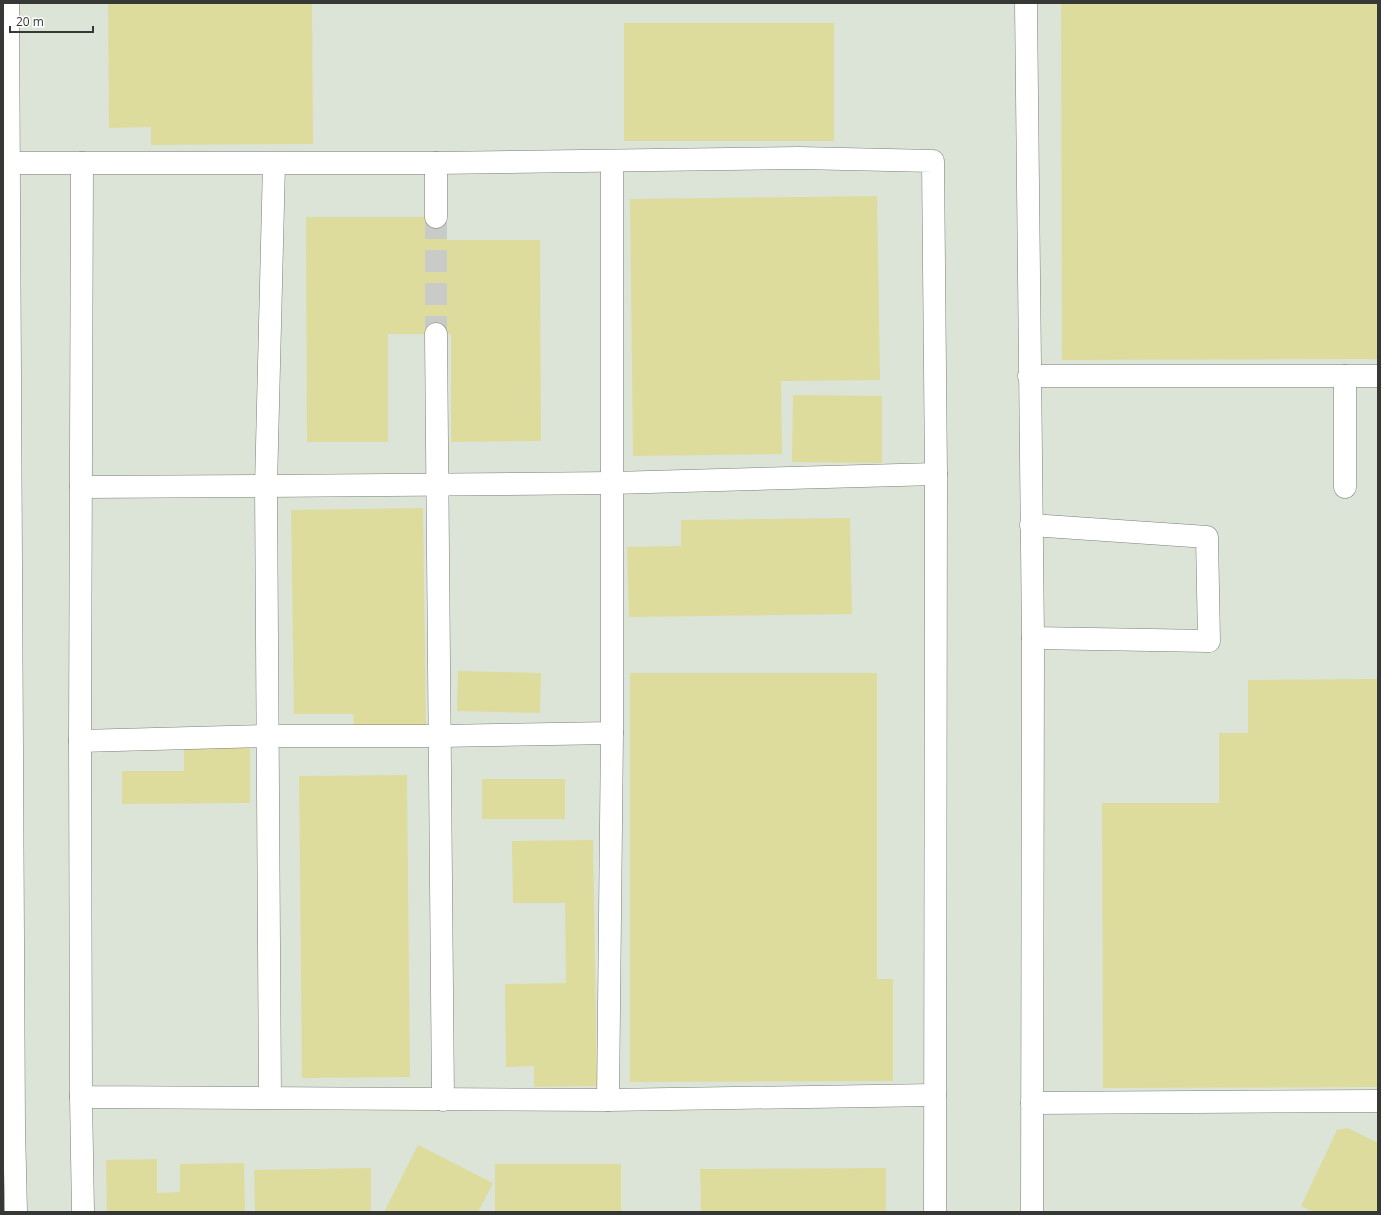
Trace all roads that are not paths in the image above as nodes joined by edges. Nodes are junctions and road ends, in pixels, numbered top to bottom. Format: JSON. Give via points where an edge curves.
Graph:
{"nodes":[{"id":1,"x":8,"y":3,"type":"edge"},
{"id":2,"x":1026,"y":3,"type":"edge"},
{"id":3,"x":612,"y":161,"type":"junction"},
{"id":4,"x":9,"y":163,"type":"junction"},
{"id":5,"x":82,"y":163,"type":"junction"},
{"id":6,"x":274,"y":164,"type":"junction"},
{"id":7,"x":436,"y":164,"type":"junction"},
{"id":8,"x":436,"y":216,"type":"tunnel mouth"},
{"id":9,"x":6,"y":287,"type":"edge"},
{"id":10,"x":436,"y":334,"type":"tunnel mouth"},
{"id":11,"x":1029,"y":376,"type":"junction"},
{"id":12,"x":1344,"y":376,"type":"junction"},
{"id":13,"x":1378,"y":376,"type":"edge"},
{"id":14,"x":936,"y":474,"type":"junction"},
{"id":15,"x":613,"y":483,"type":"junction"},
{"id":16,"x":436,"y":485,"type":"junction"},
{"id":17,"x":266,"y":486,"type":"junction"},
{"id":18,"x":1344,"y":487,"type":"dead end"},
{"id":19,"x":81,"y":488,"type":"junction"},
{"id":20,"x":1031,"y":526,"type":"junction"},
{"id":21,"x":1034,"y":638,"type":"junction"},
{"id":22,"x":612,"y":733,"type":"junction"},
{"id":23,"x":268,"y":736,"type":"junction"},
{"id":24,"x":440,"y":736,"type":"junction"},
{"id":25,"x":80,"y":740,"type":"junction"},
{"id":26,"x":935,"y":1095,"type":"junction"},
{"id":27,"x":81,"y":1097,"type":"junction"},
{"id":28,"x":270,"y":1097,"type":"junction"},
{"id":29,"x":443,"y":1100,"type":"junction"},
{"id":30,"x":608,"y":1100,"type":"junction"},
{"id":31,"x":1378,"y":1101,"type":"edge"},
{"id":32,"x":1032,"y":1102,"type":"junction"},
{"id":33,"x":16,"y":1212,"type":"edge"},
{"id":34,"x":83,"y":1212,"type":"edge"},
{"id":35,"x":935,"y":1212,"type":"edge"},
{"id":36,"x":1032,"y":1212,"type":"edge"}],
"edges":[{"from":1,"to":4,"type":"street"},
{"from":2,"to":11,"type":"street"},
{"from":3,"to":7,"type":"street"},
{"from":3,"to":14,"type":"street","via":[[799,158],[933,161]]},
{"from":3,"to":15,"type":"street"},
{"from":4,"to":5,"type":"street"},
{"from":4,"to":9,"type":"street"},
{"from":5,"to":6,"type":"street"},
{"from":5,"to":19,"type":"street"},
{"from":6,"to":7,"type":"street"},
{"from":6,"to":17,"type":"street"},
{"from":7,"to":8,"type":"street"},
{"from":9,"to":33,"type":"street"},
{"from":10,"to":16,"type":"street"},
{"from":11,"to":12,"type":"street"},
{"from":11,"to":20,"type":"street"},
{"from":12,"to":13,"type":"street"},
{"from":12,"to":18,"type":"street"},
{"from":14,"to":15,"type":"street"},
{"from":14,"to":26,"type":"street"},
{"from":15,"to":16,"type":"street"},
{"from":15,"to":22,"type":"street"},
{"from":16,"to":17,"type":"street"},
{"from":16,"to":24,"type":"street"},
{"from":17,"to":19,"type":"street"},
{"from":17,"to":23,"type":"street"},
{"from":19,"to":25,"type":"street"},
{"from":20,"to":21,"type":"street"},
{"from":20,"to":21,"type":"street","via":[[1207,537],[1209,641]]},
{"from":21,"to":32,"type":"street"},
{"from":22,"to":24,"type":"street"},
{"from":22,"to":30,"type":"street"},
{"from":23,"to":24,"type":"street"},
{"from":23,"to":25,"type":"street"},
{"from":23,"to":28,"type":"street"},
{"from":24,"to":29,"type":"street"},
{"from":25,"to":27,"type":"street"},
{"from":26,"to":30,"type":"street"},
{"from":26,"to":35,"type":"street"},
{"from":27,"to":28,"type":"street"},
{"from":27,"to":34,"type":"street"},
{"from":28,"to":29,"type":"street"},
{"from":29,"to":30,"type":"street"},
{"from":31,"to":32,"type":"street"},
{"from":32,"to":36,"type":"street"}]}
